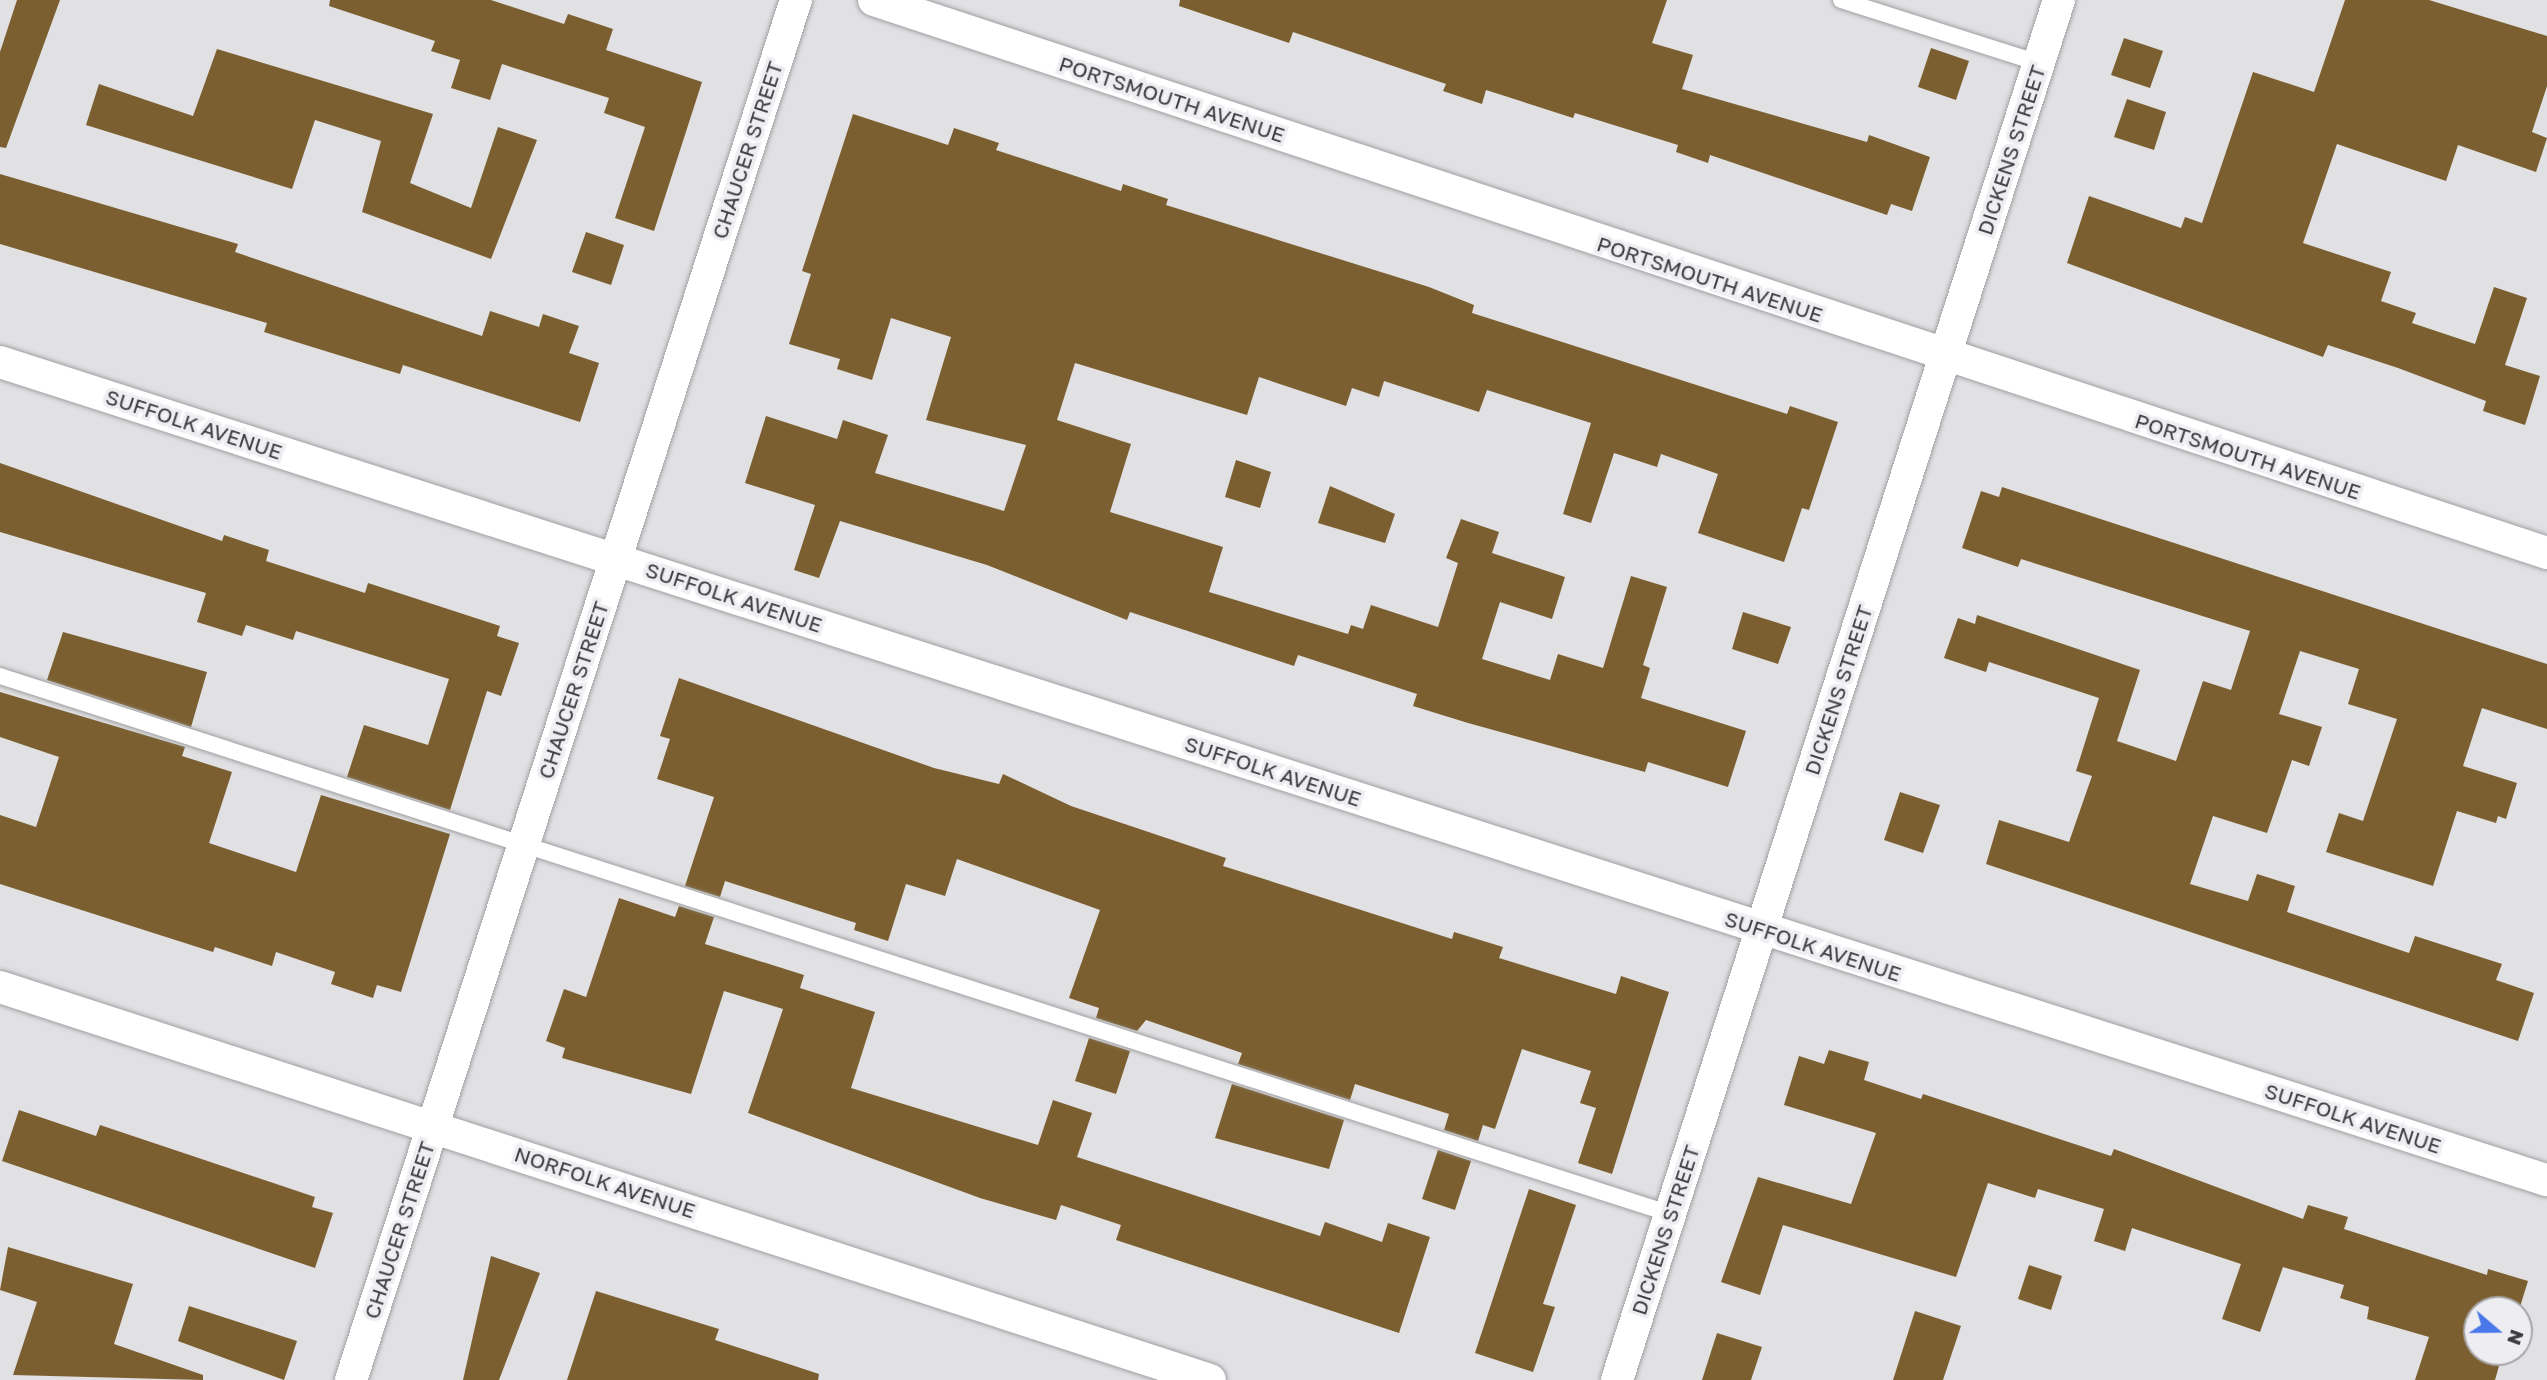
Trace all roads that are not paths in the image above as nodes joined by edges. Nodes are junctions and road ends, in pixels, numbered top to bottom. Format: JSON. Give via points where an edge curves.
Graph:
{"nodes":[{"id":1,"x":796,"y":0,"type":"edge"},
{"id":2,"x":874,"y":0,"type":"edge"},
{"id":3,"x":1841,"y":0,"type":"edge"},
{"id":4,"x":2059,"y":0,"type":"edge"},
{"id":5,"x":2039,"y":63,"type":"junction"},
{"id":6,"x":1945,"y":357,"type":"junction"},
{"id":7,"x":0,"y":362,"type":"edge"},
{"id":8,"x":2547,"y":553,"type":"edge"},
{"id":9,"x":616,"y":558,"type":"junction"},
{"id":10,"x":0,"y":676,"type":"edge"},
{"id":11,"x":523,"y":845,"type":"junction"},
{"id":12,"x":1761,"y":930,"type":"junction"},
{"id":13,"x":0,"y":987,"type":"edge"},
{"id":14,"x":433,"y":1126,"type":"junction"},
{"id":15,"x":2547,"y":1180,"type":"edge"},
{"id":16,"x":1671,"y":1214,"type":"junction"},
{"id":17,"x":351,"y":1380,"type":"edge"},
{"id":18,"x":1210,"y":1380,"type":"edge"},
{"id":19,"x":1617,"y":1380,"type":"edge"}],
"edges":[{"from":1,"to":9,"type":"street","name":"CHAUCER STREET"},
{"from":2,"to":6,"type":"street","name":"PORTSMOUTH AVENUE"},
{"from":3,"to":5,"type":"lane"},
{"from":4,"to":5,"type":"street","name":"DICKENS STREET"},
{"from":5,"to":6,"type":"street","name":"DICKENS STREET"},
{"from":6,"to":8,"type":"street","name":"PORTSMOUTH AVENUE"},
{"from":6,"to":12,"type":"street","name":"DICKENS STREET"},
{"from":7,"to":9,"type":"street","name":"SUFFOLK AVENUE"},
{"from":9,"to":11,"type":"street","name":"CHAUCER STREET"},
{"from":9,"to":12,"type":"street","name":"SUFFOLK AVENUE"},
{"from":10,"to":11,"type":"lane"},
{"from":11,"to":14,"type":"street","name":"CHAUCER STREET"},
{"from":11,"to":16,"type":"lane"},
{"from":12,"to":15,"type":"street","name":"SUFFOLK AVENUE"},
{"from":12,"to":16,"type":"street","name":"DICKENS STREET"},
{"from":13,"to":14,"type":"street","name":"NORFOLK AVENUE"},
{"from":14,"to":17,"type":"street","name":"CHAUCER STREET"},
{"from":14,"to":18,"type":"street","name":"NORFOLK AVENUE"},
{"from":16,"to":19,"type":"street","name":"DICKENS STREET"}]}
